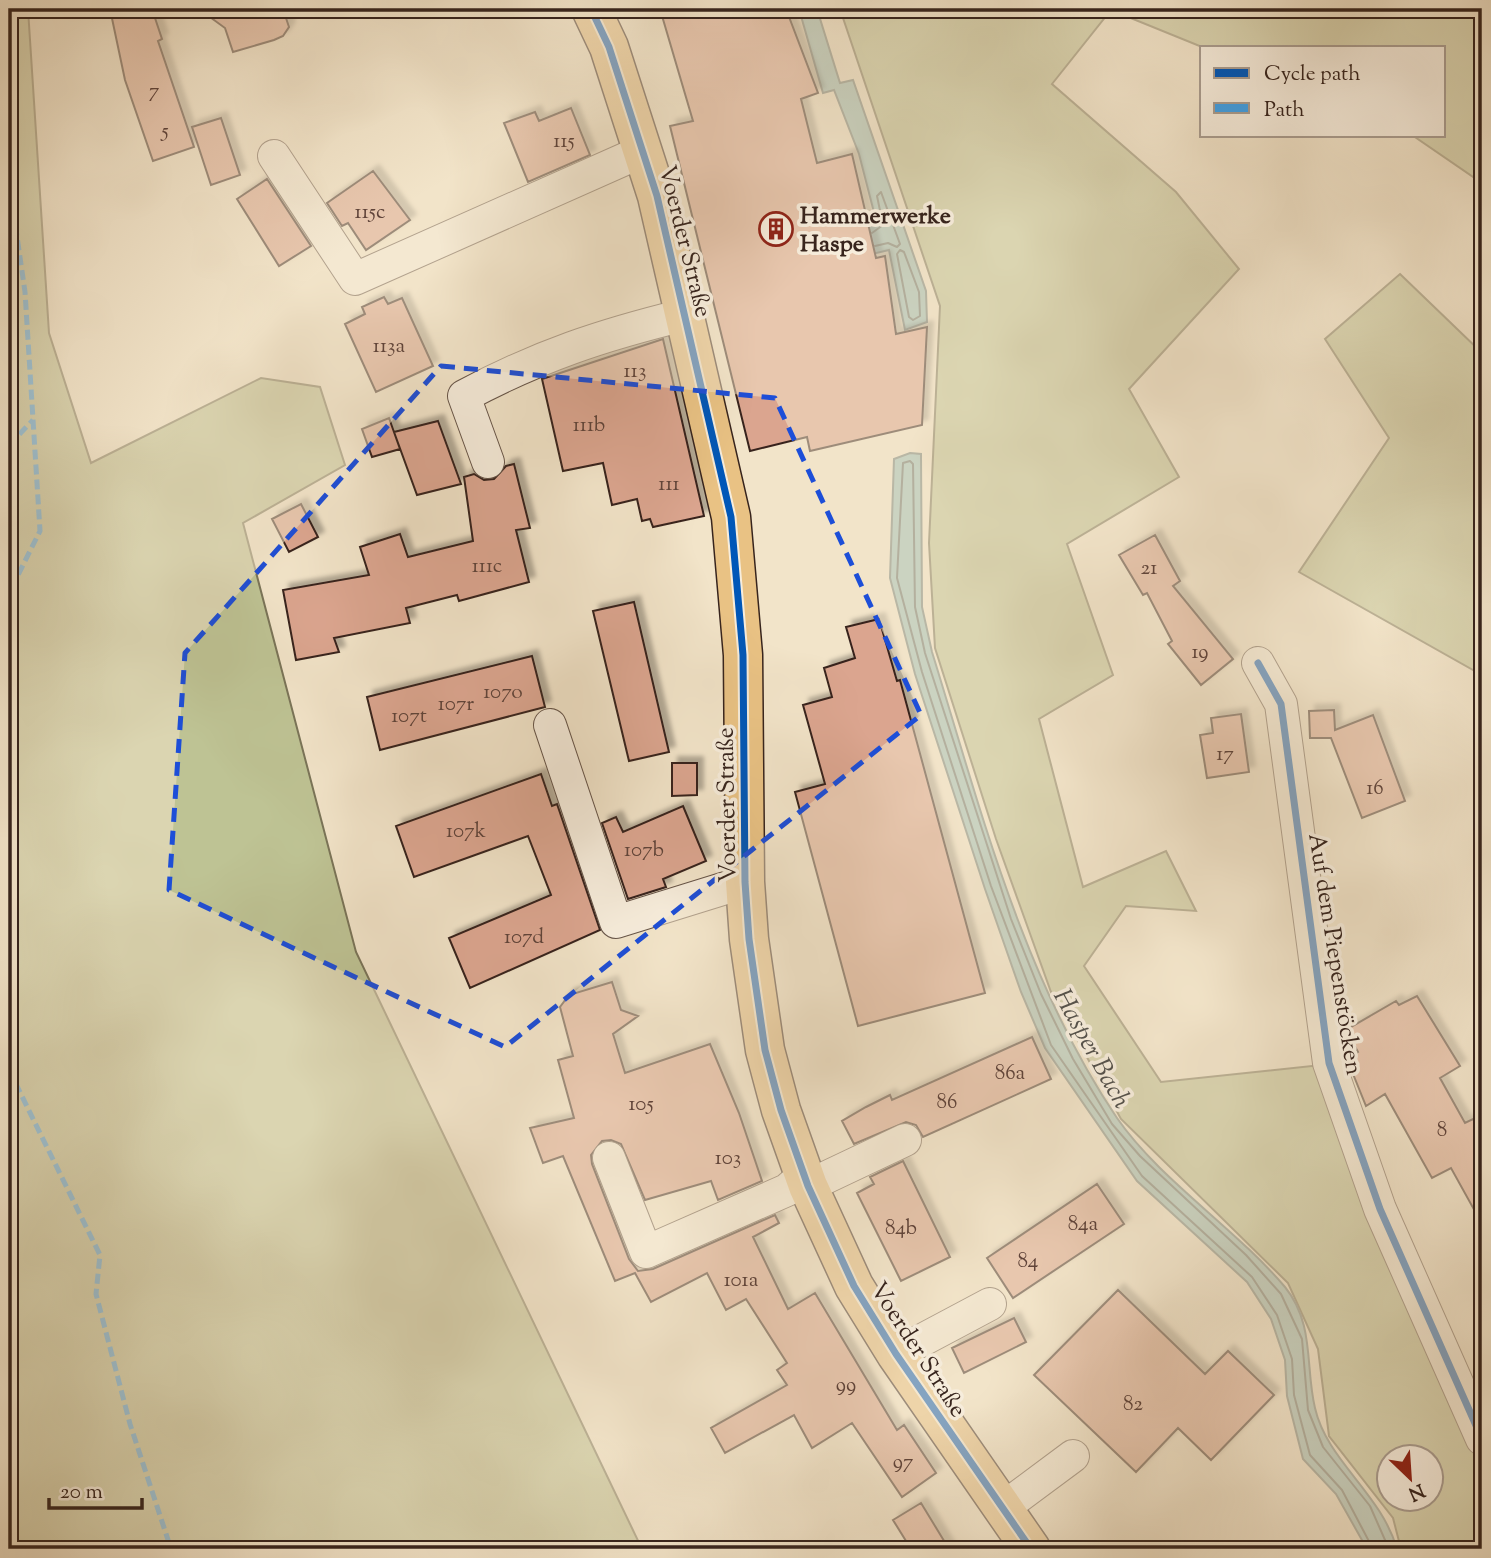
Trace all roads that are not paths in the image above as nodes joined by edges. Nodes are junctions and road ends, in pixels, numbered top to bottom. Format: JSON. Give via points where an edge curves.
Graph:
{"nodes":[{"id":1,"x":591,"y":9,"type":"edge"},
{"id":2,"x":643,"y":151,"type":"junction"},
{"id":3,"x":274,"y":156,"type":"dead end"},
{"id":4,"x":684,"y":315,"type":"junction"},
{"id":5,"x":488,"y":463,"type":"dead end"},
{"id":6,"x":1258,"y":663,"type":"dead end"},
{"id":7,"x":550,"y":725,"type":"dead end"},
{"id":8,"x":745,"y":882,"type":"junction"},
{"id":9,"x":905,"y":1140,"type":"dead end"},
{"id":10,"x":609,"y":1157,"type":"dead end"},
{"id":11,"x":806,"y":1181,"type":"junction"},
{"id":12,"x":990,"y":1304,"type":"dead end"},
{"id":13,"x":897,"y":1354,"type":"junction"},
{"id":14,"x":1482,"y":1439,"type":"edge"},
{"id":15,"x":1073,"y":1456,"type":"dead end"},
{"id":16,"x":1003,"y":1508,"type":"junction"},
{"id":17,"x":1031,"y":1549,"type":"edge"}],
"edges":[{"from":1,"to":2,"type":"main road","name":"Voerder Straße","via":[[609,47]]},
{"from":2,"to":3,"type":"street","via":[[355,279]]},
{"from":2,"to":4,"type":"main road","name":"Voerder Straße"},
{"from":4,"to":5,"type":"street","via":[[614,332],[526,363],[464,396]]},
{"from":4,"to":8,"type":"main road","name":"Voerder Straße","via":[[736,553],[743,655]]},
{"from":6,"to":14,"type":"street","name":"Auf dem Piepenstöcken","via":[[1281,704],[1329,1063],[1380,1209]]},
{"from":7,"to":8,"type":"street","name":"Voerder Straße","via":[[616,922]]},
{"from":8,"to":11,"type":"main road","name":"Voerder Straße","via":[[765,1050]]},
{"from":9,"to":11,"type":"street"},
{"from":10,"to":11,"type":"street","via":[[646,1252]]},
{"from":11,"to":13,"type":"main road","name":"Voerder Straße","via":[[854,1286]]},
{"from":12,"to":13,"type":"street"},
{"from":13,"to":16,"type":"main road","name":"Voerder Straße"},
{"from":15,"to":16,"type":"street"},
{"from":16,"to":17,"type":"main road","name":"Voerder Straße"}]}
